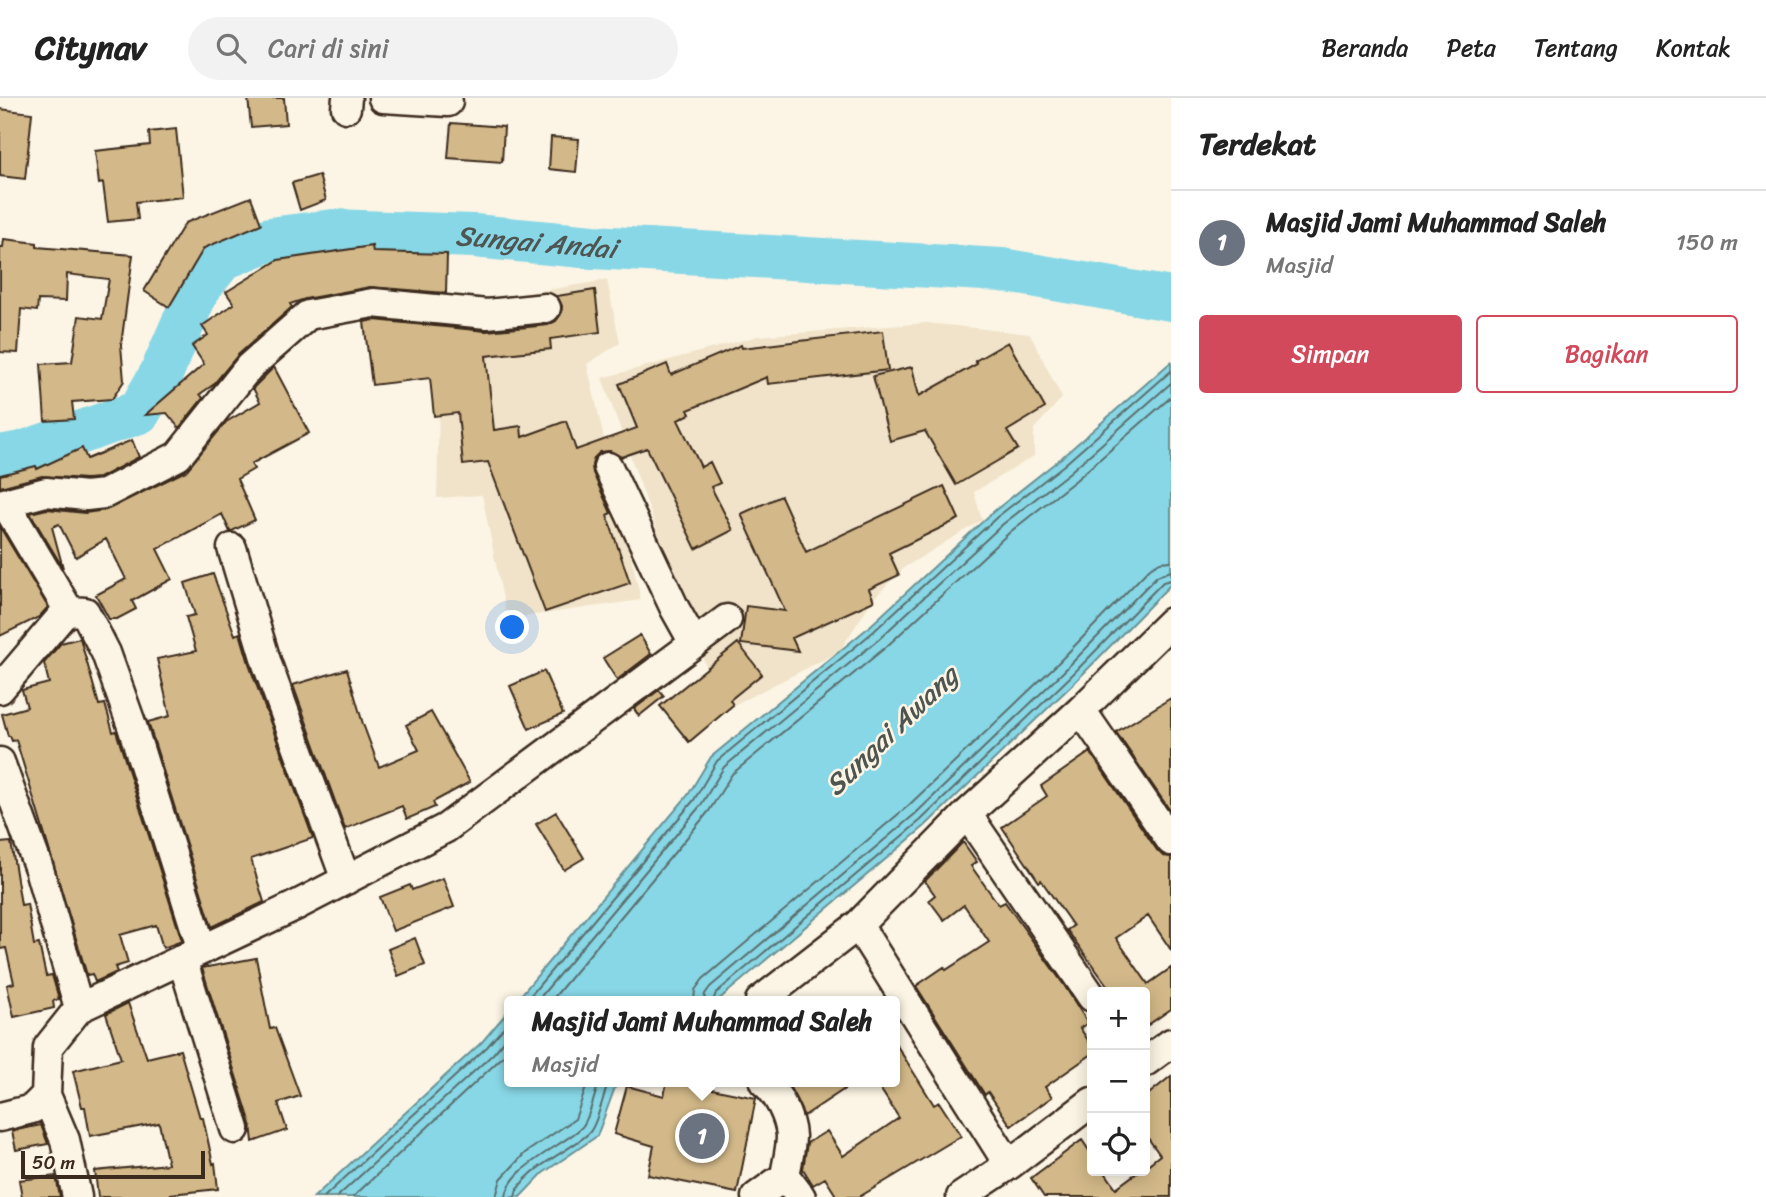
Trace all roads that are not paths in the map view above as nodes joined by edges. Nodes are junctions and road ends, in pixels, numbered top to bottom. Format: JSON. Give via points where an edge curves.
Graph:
{"nodes":[{"id":1,"x":383,"y":98,"type":"edge"},
{"id":2,"x":448,"y":102,"type":"dead end"},
{"id":3,"x":546,"y":308,"type":"dead end"},
{"id":4,"x":608,"y":467,"type":"dead end"},
{"id":5,"x":3,"y":504,"type":"edge"},
{"id":6,"x":232,"y":548,"type":"dead end"},
{"id":7,"x":69,"y":611,"type":"junction"},
{"id":8,"x":727,"y":619,"type":"dead end"},
{"id":9,"x":1171,"y":622,"type":"edge"},
{"id":10,"x":694,"y":643,"type":"junction"},
{"id":11,"x":0,"y":689,"type":"edge"},
{"id":12,"x":1081,"y":710,"type":"junction"},
{"id":13,"x":0,"y":762,"type":"edge"},
{"id":14,"x":967,"y":814,"type":"junction"},
{"id":15,"x":1171,"y":841,"type":"edge"},
{"id":16,"x":346,"y":880,"type":"junction"},
{"id":17,"x":858,"y":925,"type":"junction"},
{"id":18,"x":192,"y":955,"type":"junction"},
{"id":19,"x":1087,"y":990,"type":"edge"},
{"id":20,"x":766,"y":996,"type":"edge"},
{"id":21,"x":79,"y":1008,"type":"junction"},
{"id":22,"x":1171,"y":1043,"type":"edge"},
{"id":23,"x":1150,"y":1058,"type":"edge"},
{"id":24,"x":771,"y":1087,"type":"edge"},
{"id":25,"x":46,"y":1095,"type":"junction"},
{"id":26,"x":1087,"y":1106,"type":"edge"},
{"id":27,"x":0,"y":1117,"type":"edge"},
{"id":28,"x":235,"y":1129,"type":"dead end"},
{"id":29,"x":1009,"y":1165,"type":"junction"},
{"id":30,"x":793,"y":1186,"type":"edge"},
{"id":31,"x":77,"y":1197,"type":"edge"},
{"id":32,"x":756,"y":1197,"type":"edge"},
{"id":33,"x":961,"y":1197,"type":"edge"}],
"edges":[{"from":1,"to":2,"type":"street"},
{"from":3,"to":5,"type":"street","via":[[487,314],[373,303],[308,315],[249,367],[178,456],[104,494],[46,492]]},
{"from":4,"to":10,"type":"street"},
{"from":5,"to":7,"type":"street"},
{"from":6,"to":16,"type":"street","via":[[267,664]]},
{"from":7,"to":11,"type":"street"},
{"from":7,"to":18,"type":"street","via":[[85,612],[106,653],[149,778]]},
{"from":8,"to":10,"type":"street"},
{"from":9,"to":12,"type":"street"},
{"from":10,"to":16,"type":"street","via":[[446,828]]},
{"from":12,"to":14,"type":"street"},
{"from":12,"to":15,"type":"street"},
{"from":13,"to":21,"type":"street","via":[[39,869]]},
{"from":14,"to":17,"type":"street"},
{"from":14,"to":19,"type":"street"},
{"from":16,"to":18,"type":"street"},
{"from":17,"to":20,"type":"street"},
{"from":17,"to":29,"type":"street"},
{"from":18,"to":21,"type":"street"},
{"from":18,"to":28,"type":"street"},
{"from":21,"to":25,"type":"street","via":[[48,1047]]},
{"from":22,"to":23,"type":"street"},
{"from":24,"to":30,"type":"street","via":[[791,1136]]},
{"from":25,"to":27,"type":"street","via":[[32,1109]]},
{"from":25,"to":31,"type":"street","via":[[65,1140]]},
{"from":26,"to":29,"type":"street"},
{"from":29,"to":33,"type":"street"},
{"from":30,"to":32,"type":"street"}]}
